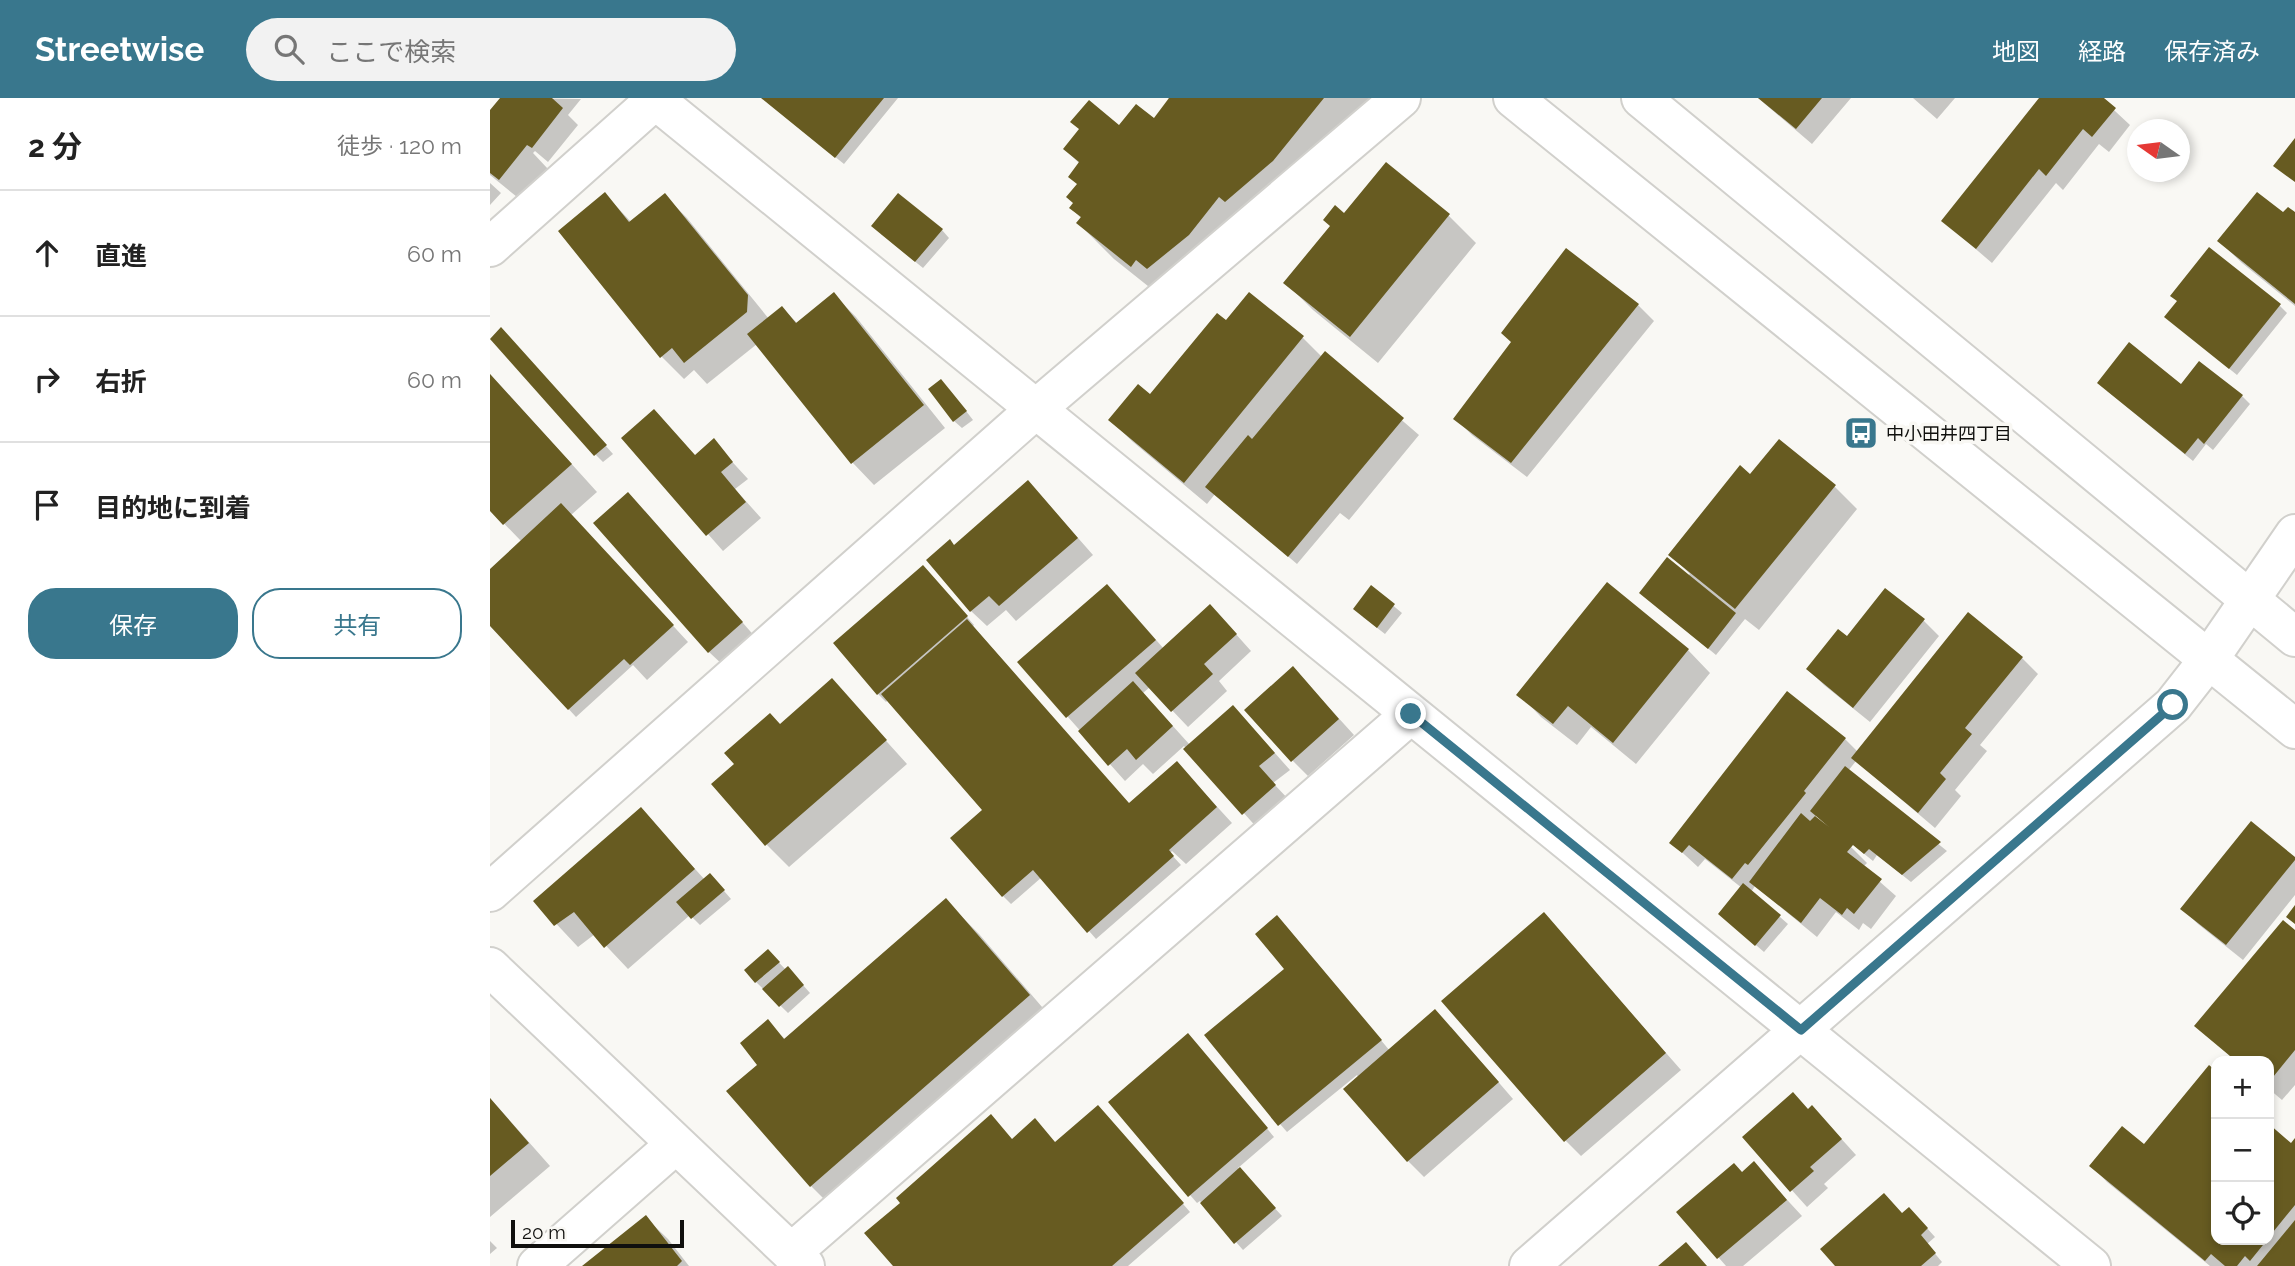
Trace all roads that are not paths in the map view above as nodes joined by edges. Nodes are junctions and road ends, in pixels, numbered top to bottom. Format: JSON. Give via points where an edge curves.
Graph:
{"nodes":[{"id":1,"x":1401,"y":98,"type":"edge"},
{"id":2,"x":1513,"y":98,"type":"edge"},
{"id":3,"x":1641,"y":98,"type":"edge"},
{"id":4,"x":654,"y":99,"type":"edge"},
{"id":5,"x":490,"y":247,"type":"edge"},
{"id":6,"x":1037,"y":408,"type":"junction"},
{"id":7,"x":2295,"y":534,"type":"edge"},
{"id":8,"x":2248,"y":600,"type":"junction"},
{"id":9,"x":2295,"y":638,"type":"edge"},
{"id":10,"x":2209,"y":659,"type":"junction"},
{"id":11,"x":1411,"y":714,"type":"junction"},
{"id":12,"x":2295,"y":729,"type":"edge"},
{"id":13,"x":490,"y":891,"type":"edge"},
{"id":14,"x":490,"y":967,"type":"edge"},
{"id":15,"x":1801,"y":1030,"type":"junction"},
{"id":16,"x":676,"y":1144,"type":"junction"},
{"id":17,"x":798,"y":1259,"type":"edge"},
{"id":18,"x":537,"y":1266,"type":"edge"},
{"id":19,"x":1529,"y":1266,"type":"edge"},
{"id":20,"x":2091,"y":1266,"type":"edge"}],
"edges":[{"from":1,"to":6,"type":"street"},
{"from":2,"to":10,"type":"street"},
{"from":3,"to":8,"type":"street"},
{"from":4,"to":5,"type":"street"},
{"from":4,"to":6,"type":"street"},
{"from":6,"to":11,"type":"street"},
{"from":6,"to":13,"type":"street"},
{"from":7,"to":8,"type":"street"},
{"from":8,"to":9,"type":"street"},
{"from":8,"to":10,"type":"street"},
{"from":10,"to":12,"type":"street"},
{"from":10,"to":15,"type":"street","via":[[2173,705]]},
{"from":11,"to":15,"type":"street"},
{"from":11,"to":17,"type":"street"},
{"from":14,"to":16,"type":"street"},
{"from":15,"to":19,"type":"street"},
{"from":15,"to":20,"type":"street"},
{"from":16,"to":17,"type":"street"},
{"from":16,"to":18,"type":"street"}]}
